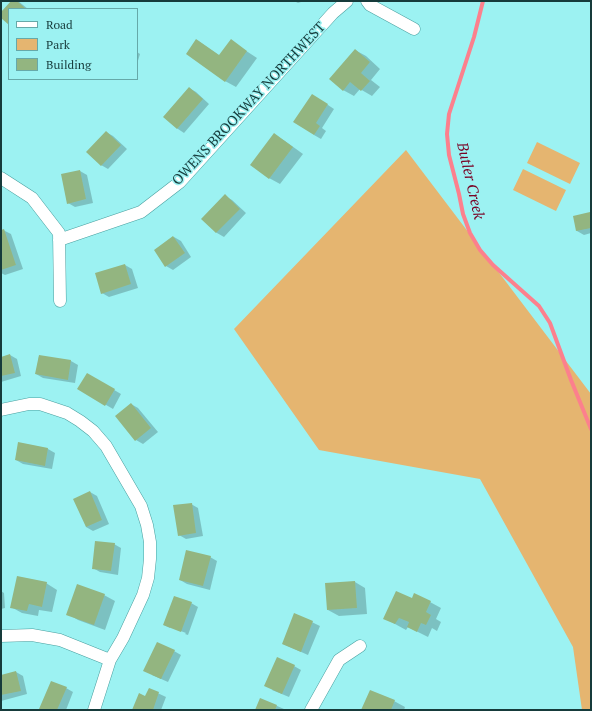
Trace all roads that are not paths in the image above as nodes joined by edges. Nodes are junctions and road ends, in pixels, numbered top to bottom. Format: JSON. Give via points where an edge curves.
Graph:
{"nodes":[{"id":1,"x":347,"y":1,"type":"edge"},
{"id":2,"x":367,"y":1,"type":"edge"},
{"id":3,"x":414,"y":30,"type":"dead end"},
{"id":4,"x":1,"y":178,"type":"edge"},
{"id":5,"x":59,"y":240,"type":"junction"},
{"id":6,"x":60,"y":301,"type":"dead end"},
{"id":7,"x":1,"y":410,"type":"edge"},
{"id":8,"x":1,"y":636,"type":"edge"},
{"id":9,"x":360,"y":646,"type":"dead end"},
{"id":10,"x":110,"y":660,"type":"junction"},
{"id":11,"x":94,"y":710,"type":"edge"},
{"id":12,"x":311,"y":710,"type":"edge"}],
"edges":[{"from":1,"to":5,"type":"street","name":"OWENS BROOKWAY NORTHWEST","via":[[333,13],[180,182],[141,212]]},
{"from":2,"to":3,"type":"street"},
{"from":4,"to":5,"type":"street","via":[[32,198],[59,233]]},
{"from":5,"to":6,"type":"street"},
{"from":7,"to":10,"type":"street","via":[[40,404],[68,413],[80,421],[106,446],[141,506],[150,542],[148,578],[143,595]]},
{"from":8,"to":10,"type":"street","via":[[32,635],[60,640]]},
{"from":9,"to":12,"type":"street","via":[[339,660]]},
{"from":10,"to":11,"type":"street"}]}
